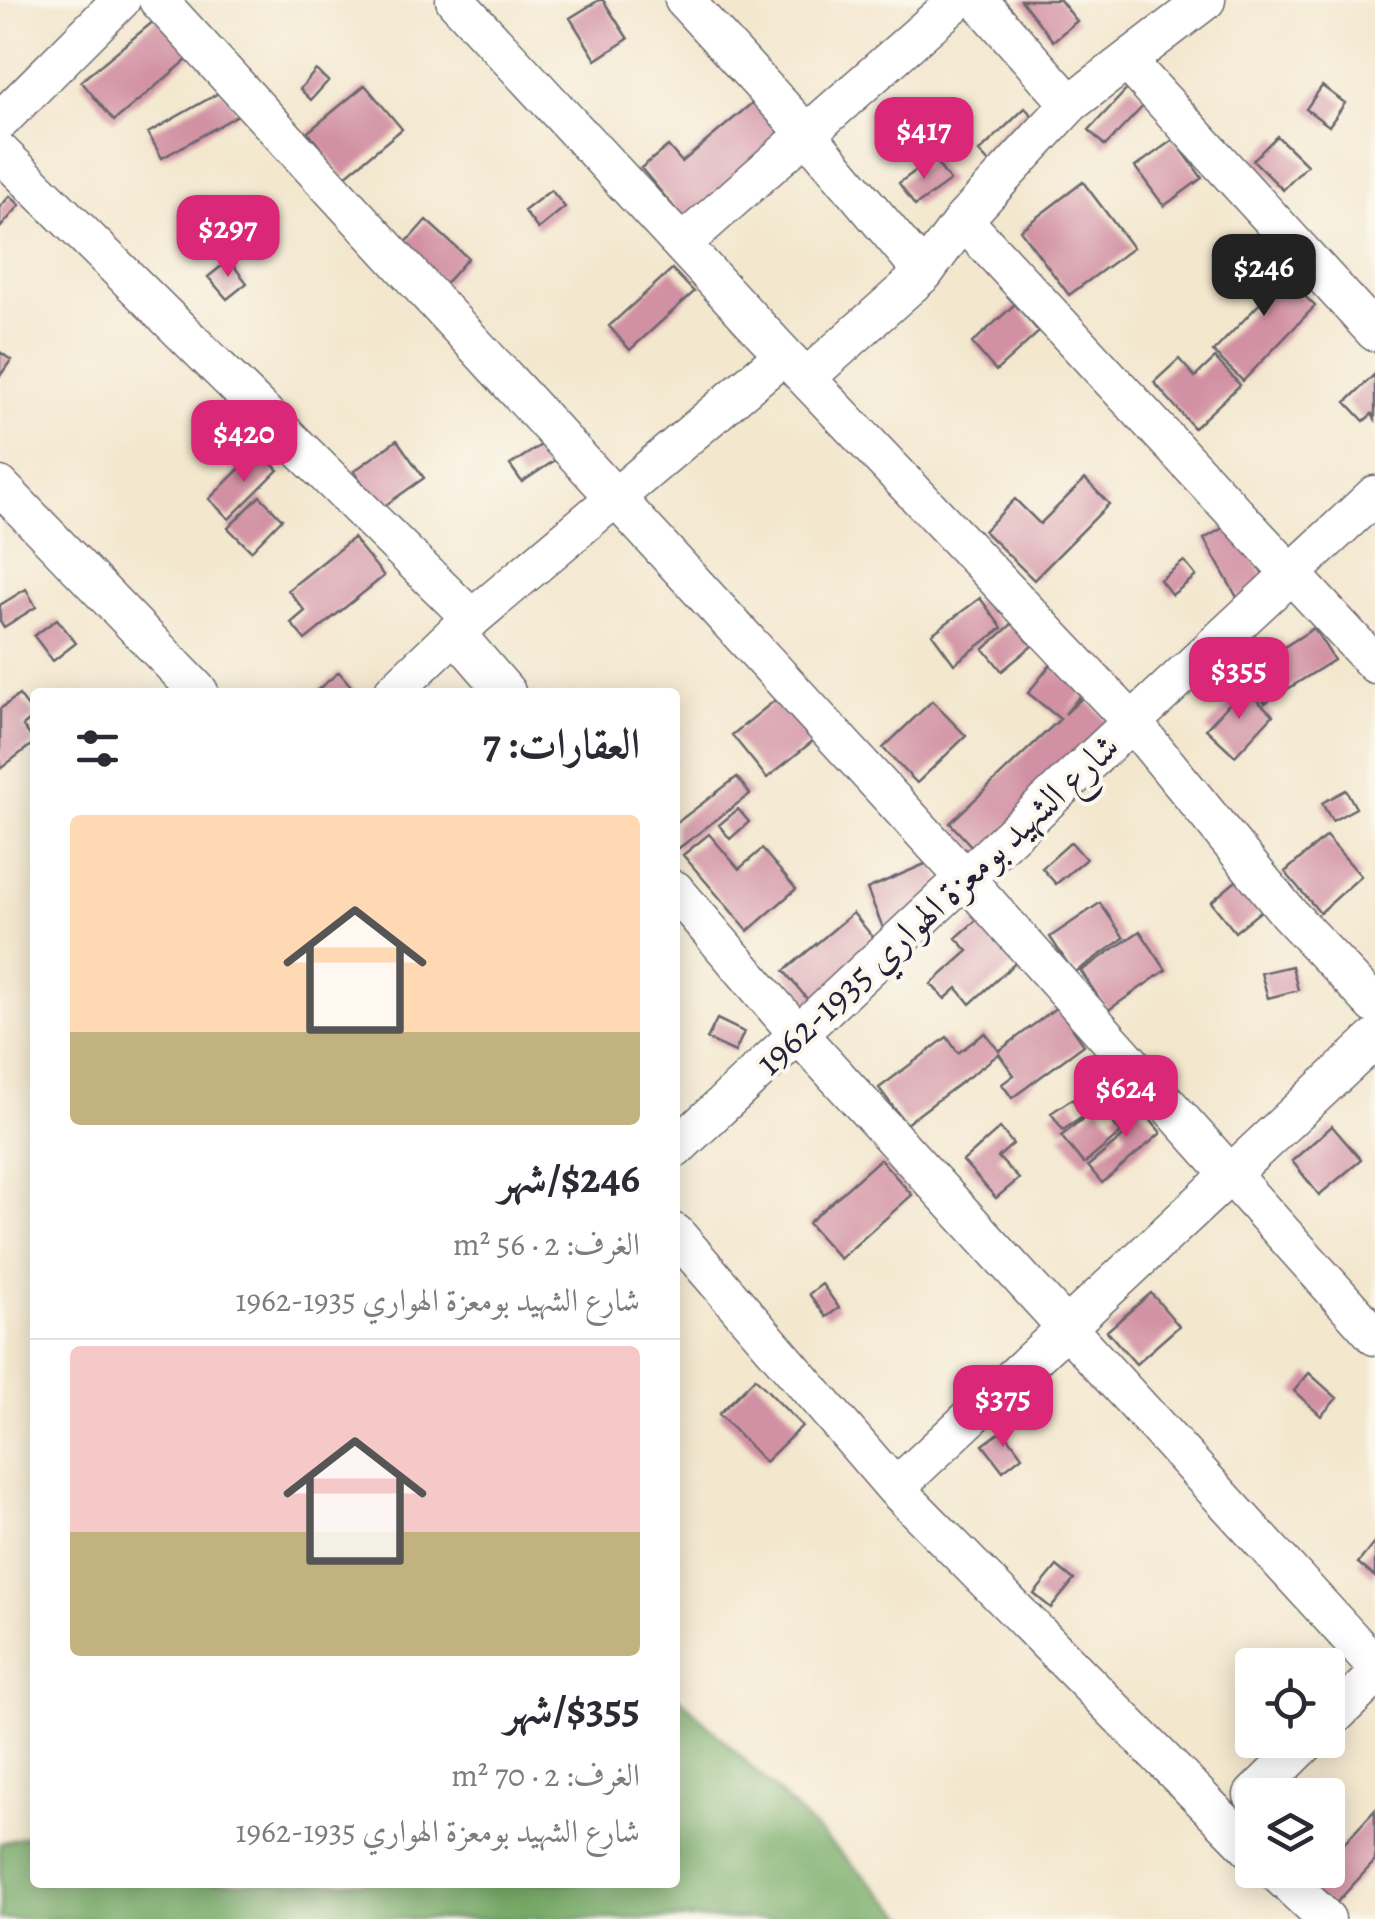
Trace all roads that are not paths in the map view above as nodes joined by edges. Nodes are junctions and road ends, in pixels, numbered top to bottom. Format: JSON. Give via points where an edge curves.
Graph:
{"nodes":[{"id":1,"x":121,"y":0,"type":"edge"},
{"id":2,"x":158,"y":0,"type":"edge"},
{"id":3,"x":455,"y":0,"type":"edge"},
{"id":4,"x":684,"y":0,"type":"edge"},
{"id":5,"x":958,"y":0,"type":"edge"},
{"id":6,"x":978,"y":0,"type":"edge"},
{"id":7,"x":1206,"y":0,"type":"edge"},
{"id":8,"x":1127,"y":62,"type":"junction"},
{"id":9,"x":1070,"y":104,"type":"junction"},
{"id":10,"x":0,"y":121,"type":"edge"},
{"id":11,"x":807,"y":134,"type":"junction"},
{"id":12,"x":0,"y":152,"type":"edge"},
{"id":13,"x":963,"y":220,"type":"junction"},
{"id":14,"x":683,"y":243,"type":"junction"},
{"id":15,"x":924,"y":273,"type":"junction"},
{"id":16,"x":1375,"y":332,"type":"edge"},
{"id":17,"x":795,"y":366,"type":"junction"},
{"id":18,"x":0,"y":486,"type":"edge"},
{"id":19,"x":1375,"y":495,"type":"edge"},
{"id":20,"x":616,"y":498,"type":"junction"},
{"id":21,"x":1290,"y":574,"type":"junction"},
{"id":22,"x":464,"y":626,"type":"junction"},
{"id":23,"x":1375,"y":664,"type":"edge"},
{"id":24,"x":196,"y":688,"type":"edge"},
{"id":25,"x":398,"y":688,"type":"edge"},
{"id":26,"x":503,"y":688,"type":"edge"},
{"id":27,"x":1132,"y":722,"type":"junction"},
{"id":28,"x":966,"y":878,"type":"junction"},
{"id":29,"x":680,"y":896,"type":"edge"},
{"id":30,"x":1375,"y":1005,"type":"edge"},
{"id":31,"x":798,"y":1034,"type":"junction"},
{"id":32,"x":1375,"y":1039,"type":"edge"},
{"id":33,"x":680,"y":1144,"type":"edge"},
{"id":34,"x":1231,"y":1174,"type":"junction"},
{"id":35,"x":680,"y":1239,"type":"edge"},
{"id":36,"x":1067,"y":1327,"type":"junction"},
{"id":37,"x":1375,"y":1336,"type":"edge"},
{"id":38,"x":895,"y":1488,"type":"junction"},
{"id":39,"x":1375,"y":1666,"type":"edge"},
{"id":40,"x":1375,"y":1676,"type":"edge"},
{"id":41,"x":1345,"y":1705,"type":"edge"},
{"id":42,"x":1291,"y":1758,"type":"edge"},
{"id":43,"x":1270,"y":1778,"type":"edge"},
{"id":44,"x":1235,"y":1812,"type":"edge"},
{"id":45,"x":1224,"y":1823,"type":"junction"},
{"id":46,"x":1235,"y":1834,"type":"edge"},
{"id":47,"x":1293,"y":1888,"type":"edge"},
{"id":48,"x":1326,"y":1919,"type":"edge"}],
"edges":[{"from":1,"to":10,"type":"street"},
{"from":2,"to":20,"type":"street"},
{"from":3,"to":14,"type":"street"},
{"from":4,"to":11,"type":"street"},
{"from":5,"to":11,"type":"street"},
{"from":6,"to":9,"type":"street"},
{"from":7,"to":8,"type":"street"},
{"from":8,"to":9,"type":"street"},
{"from":8,"to":16,"type":"street"},
{"from":9,"to":13,"type":"street"},
{"from":11,"to":14,"type":"street"},
{"from":11,"to":15,"type":"street"},
{"from":12,"to":22,"type":"street"},
{"from":13,"to":15,"type":"street"},
{"from":13,"to":21,"type":"street"},
{"from":14,"to":17,"type":"street"},
{"from":15,"to":17,"type":"street"},
{"from":17,"to":20,"type":"street"},
{"from":17,"to":27,"type":"street"},
{"from":18,"to":24,"type":"street"},
{"from":19,"to":21,"type":"street","name":"شارع الشهيد بومعزة الهواري 1935-1962"},
{"from":20,"to":22,"type":"street"},
{"from":20,"to":28,"type":"street"},
{"from":21,"to":23,"type":"street"},
{"from":21,"to":27,"type":"street","name":"شارع الشهيد بومعزة الهواري 1935-1962"},
{"from":22,"to":25,"type":"street"},
{"from":22,"to":26,"type":"street"},
{"from":27,"to":28,"type":"street","name":"شارع الشهيد بومعزة الهواري 1935-1962"},
{"from":27,"to":30,"type":"street","via":[[1289,914]]},
{"from":28,"to":31,"type":"street","name":"شارع الشهيد بومعزة الهواري 1935-1962"},
{"from":28,"to":34,"type":"street"},
{"from":29,"to":31,"type":"street"},
{"from":31,"to":33,"type":"street","name":"شارع الشهيد بومعزة الهواري 1935-1962"},
{"from":31,"to":36,"type":"street"},
{"from":32,"to":34,"type":"street"},
{"from":34,"to":36,"type":"street"},
{"from":34,"to":37,"type":"street"},
{"from":35,"to":38,"type":"street"},
{"from":36,"to":38,"type":"street"},
{"from":36,"to":39,"type":"street"},
{"from":38,"to":45,"type":"street"},
{"from":40,"to":41,"type":"street"},
{"from":42,"to":43,"type":"street"},
{"from":44,"to":45,"type":"street"},
{"from":45,"to":46,"type":"street"},
{"from":47,"to":48,"type":"street"}]}
